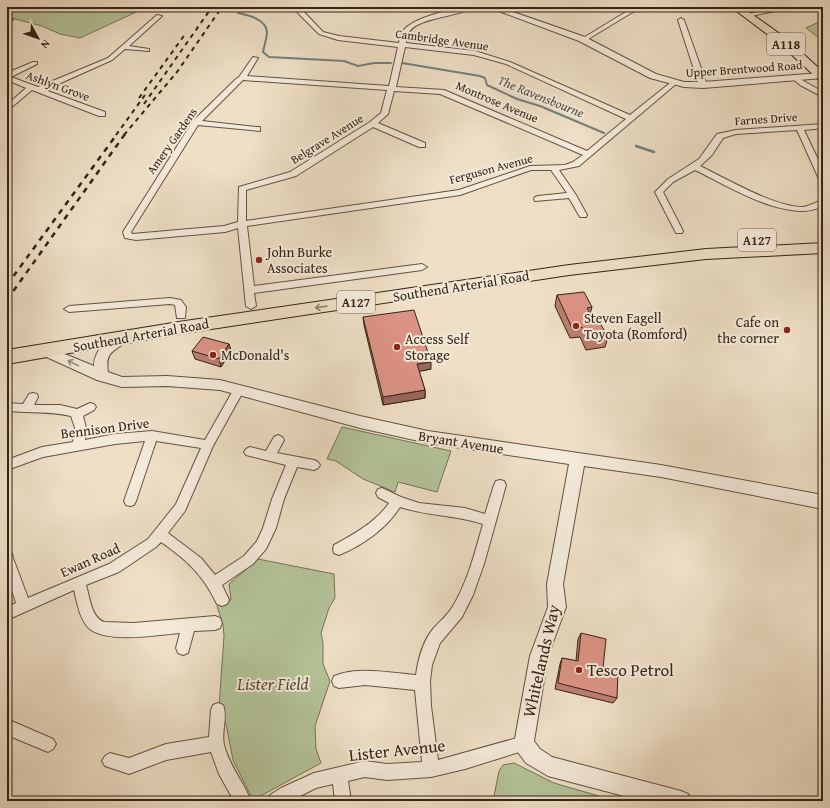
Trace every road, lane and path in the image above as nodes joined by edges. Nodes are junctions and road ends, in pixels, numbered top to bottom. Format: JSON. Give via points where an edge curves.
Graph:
{"nodes":[{"id":1,"x":299,"y":7,"type":"edge"},
{"id":2,"x":471,"y":7,"type":"edge"},
{"id":3,"x":492,"y":7,"type":"edge"},
{"id":4,"x":515,"y":7,"type":"edge"},
{"id":5,"x":638,"y":7,"type":"edge"},
{"id":6,"x":736,"y":7,"type":"edge"},
{"id":7,"x":790,"y":7,"type":"edge"},
{"id":8,"x":505,"y":12,"type":"junction"},
{"id":9,"x":747,"y":15,"type":"junction"},
{"id":10,"x":159,"y":16,"type":"dead end"},
{"id":11,"x":681,"y":20,"type":"dead end"},
{"id":12,"x":583,"y":40,"type":"junction"},
{"id":13,"x":403,"y":45,"type":"junction"},
{"id":14,"x":125,"y":47,"type":"junction"},
{"id":15,"x":147,"y":50,"type":"dead end"},
{"id":16,"x":255,"y":58,"type":"dead end"},
{"id":17,"x":35,"y":63,"type":"dead end"},
{"id":18,"x":7,"y":77,"type":"edge"},
{"id":19,"x":822,"y":77,"type":"edge"},
{"id":20,"x":242,"y":78,"type":"junction"},
{"id":21,"x":795,"y":78,"type":"junction"},
{"id":22,"x":672,"y":84,"type":"junction"},
{"id":23,"x":703,"y":85,"type":"junction"},
{"id":24,"x":31,"y":87,"type":"junction"},
{"id":25,"x":392,"y":88,"type":"junction"},
{"id":26,"x":38,"y":90,"type":"junction"},
{"id":27,"x":823,"y":95,"type":"edge"},
{"id":28,"x":7,"y":109,"type":"edge"},
{"id":29,"x":102,"y":114,"type":"dead end"},
{"id":30,"x":631,"y":118,"type":"junction"},
{"id":31,"x":196,"y":123,"type":"junction"},
{"id":32,"x":373,"y":124,"type":"junction"},
{"id":33,"x":823,"y":126,"type":"edge"},
{"id":34,"x":800,"y":128,"type":"junction"},
{"id":35,"x":257,"y":129,"type":"dead end"},
{"id":36,"x":422,"y":145,"type":"dead end"},
{"id":37,"x":588,"y":154,"type":"junction"},
{"id":38,"x":553,"y":167,"type":"junction"},
{"id":39,"x":695,"y":167,"type":"junction"},
{"id":40,"x":821,"y":171,"type":"edge"},
{"id":41,"x":823,"y":179,"type":"edge"},
{"id":42,"x":572,"y":194,"type":"junction"},
{"id":43,"x":538,"y":199,"type":"dead end"},
{"id":44,"x":823,"y":203,"type":"edge"},
{"id":45,"x":583,"y":215,"type":"dead end"},
{"id":46,"x":242,"y":224,"type":"junction"},
{"id":47,"x":679,"y":231,"type":"dead end"},
{"id":48,"x":823,"y":236,"type":"edge"},
{"id":49,"x":823,"y":241,"type":"edge"},
{"id":50,"x":797,"y":243,"type":"junction"},
{"id":51,"x":691,"y":244,"type":"junction"},
{"id":52,"x":823,"y":248,"type":"edge"},
{"id":53,"x":706,"y":254,"type":"junction"},
{"id":54,"x":422,"y":267,"type":"dead end"},
{"id":55,"x":251,"y":298,"type":"junction"},
{"id":56,"x":69,"y":309,"type":"dead end"},
{"id":57,"x":181,"y":316,"type":"junction"},
{"id":58,"x":121,"y":338,"type":"junction"},
{"id":59,"x":7,"y":345,"type":"edge"},
{"id":60,"x":45,"y":351,"type":"junction"},
{"id":61,"x":7,"y":357,"type":"edge"},
{"id":62,"x":102,"y":376,"type":"junction"},
{"id":63,"x":239,"y":390,"type":"junction"},
{"id":64,"x":33,"y":397,"type":"dead end"},
{"id":65,"x":9,"y":406,"type":"dead end"},
{"id":66,"x":90,"y":407,"type":"dead end"},
{"id":67,"x":26,"y":409,"type":"junction"},
{"id":68,"x":76,"y":415,"type":"junction"},
{"id":69,"x":152,"y":436,"type":"junction"},
{"id":70,"x":278,"y":440,"type":"dead end"},
{"id":71,"x":78,"y":444,"type":"junction"},
{"id":72,"x":208,"y":445,"type":"junction"},
{"id":73,"x":250,"y":452,"type":"dead end"},
{"id":74,"x":269,"y":457,"type":"junction"},
{"id":75,"x":578,"y":458,"type":"junction"},
{"id":76,"x":293,"y":462,"type":"junction"},
{"id":77,"x":7,"y":465,"type":"edge"},
{"id":78,"x":314,"y":465,"type":"dead end"},
{"id":79,"x":500,"y":485,"type":"dead end"},
{"id":80,"x":382,"y":493,"type":"dead end"},
{"id":81,"x":397,"y":501,"type":"junction"},
{"id":82,"x":130,"y":502,"type":"dead end"},
{"id":83,"x":823,"y":502,"type":"edge"},
{"id":84,"x":489,"y":521,"type":"junction"},
{"id":85,"x":160,"y":534,"type":"junction"},
{"id":86,"x":339,"y":549,"type":"dead end"},
{"id":87,"x":7,"y":558,"type":"edge"},
{"id":88,"x":79,"y":583,"type":"junction"},
{"id":89,"x":214,"y":583,"type":"junction"},
{"id":90,"x":222,"y":600,"type":"dead end"},
{"id":91,"x":23,"y":605,"type":"junction"},
{"id":92,"x":7,"y":614,"type":"edge"},
{"id":93,"x":215,"y":623,"type":"dead end"},
{"id":94,"x":188,"y":624,"type":"junction"},
{"id":95,"x":184,"y":648,"type":"dead end"},
{"id":96,"x":339,"y":681,"type":"dead end"},
{"id":97,"x":423,"y":683,"type":"junction"},
{"id":98,"x":218,"y":710,"type":"dead end"},
{"id":99,"x":7,"y":727,"type":"edge"},
{"id":100,"x":216,"y":743,"type":"junction"},
{"id":101,"x":48,"y":744,"type":"dead end"},
{"id":102,"x":524,"y":744,"type":"junction"},
{"id":103,"x":110,"y":762,"type":"dead end"},
{"id":104,"x":431,"y":769,"type":"junction"},
{"id":105,"x":340,"y":775,"type":"junction"},
{"id":106,"x":243,"y":801,"type":"edge"},
{"id":107,"x":276,"y":801,"type":"edge"},
{"id":108,"x":343,"y":801,"type":"edge"},
{"id":109,"x":681,"y":801,"type":"edge"}],
"edges":[{"from":1,"to":13,"type":"street","name":"Cambridge Avenue","via":[[300,12],[321,33],[338,38]]},
{"from":2,"to":13,"type":"street","name":"Belgrave Avenue","via":[[424,20],[412,26],[405,32]]},
{"from":3,"to":8,"type":"street","name":"Upper Brentwood Road"},
{"from":4,"to":8,"type":"street"},
{"from":5,"to":12,"type":"street"},
{"from":6,"to":9,"type":"main road","number":"A118"},
{"from":7,"to":9,"type":"street"},
{"from":8,"to":12,"type":"street","name":"Upper Brentwood Road"},
{"from":9,"to":19,"type":"main road","number":"A118","via":[[783,42]]},
{"from":10,"to":14,"type":"street"},
{"from":11,"to":23,"type":"street"},
{"from":12,"to":22,"type":"street","name":"Upper Brentwood Road","via":[[650,76]]},
{"from":13,"to":25,"type":"street","name":"Belgrave Avenue"},
{"from":13,"to":30,"type":"street","name":"Cambridge Avenue","via":[[475,53],[508,63]]},
{"from":14,"to":15,"type":"street"},
{"from":14,"to":26,"type":"street","via":[[110,59]]},
{"from":16,"to":20,"type":"street","name":"Amery Gardens"},
{"from":17,"to":18,"type":"street"},
{"from":18,"to":24,"type":"street","name":"Ashlyn Grove"},
{"from":19,"to":21,"type":"street","name":"Upper Brentwood Road"},
{"from":20,"to":25,"type":"street"},
{"from":20,"to":31,"type":"street","name":"Amery Gardens"},
{"from":21,"to":23,"type":"street","name":"Upper Brentwood Road"},
{"from":21,"to":27,"type":"street"},
{"from":22,"to":23,"type":"street","name":"Upper Brentwood Road"},
{"from":22,"to":30,"type":"street","name":"Ferguson Avenue"},
{"from":24,"to":26,"type":"street","name":"Ashlyn Grove"},
{"from":24,"to":28,"type":"street"},
{"from":25,"to":32,"type":"street","name":"Belgrave Avenue","via":[[384,114]]},
{"from":25,"to":37,"type":"street","name":"Montrose Avenue","via":[[441,92]]},
{"from":26,"to":29,"type":"street","name":"Ashlyn Grove"},
{"from":30,"to":37,"type":"street","name":"Ferguson Avenue"},
{"from":31,"to":35,"type":"street"},
{"from":31,"to":46,"type":"street","name":"Amery Gardens","via":[[127,232],[128,236],[225,229]]},
{"from":32,"to":36,"type":"street"},
{"from":32,"to":46,"type":"street","name":"Belgrave Avenue","via":[[293,174],[242,189]]},
{"from":33,"to":34,"type":"street","name":"Farnes Drive"},
{"from":34,"to":39,"type":"street","name":"Farnes Drive","via":[[727,133],[720,136]]},
{"from":34,"to":40,"type":"street"},
{"from":37,"to":38,"type":"street","name":"Ferguson Avenue","via":[[576,164]]},
{"from":38,"to":42,"type":"street"},
{"from":38,"to":46,"type":"street","name":"Ferguson Avenue","via":[[530,168],[460,192]]},
{"from":39,"to":44,"type":"street","via":[[783,207],[798,210],[813,208]]},
{"from":39,"to":47,"type":"street","name":"Farnes Drive","via":[[664,185],[659,192]]},
{"from":40,"to":41,"type":"street"},
{"from":42,"to":43,"type":"street"},
{"from":42,"to":45,"type":"street"},
{"from":46,"to":55,"type":"street","name":"Belgrave Avenue"},
{"from":48,"to":51,"type":"highway","name":"Southend Arterial Road","number":"A127"},
{"from":49,"to":50,"type":"highway","number":"A127"},
{"from":50,"to":51,"type":"highway","number":"A127"},
{"from":50,"to":53,"type":"highway","number":"A127","via":[[720,250]]},
{"from":51,"to":55,"type":"highway","name":"Southend Arterial Road","number":"A127"},
{"from":52,"to":53,"type":"highway","name":"Southend Arterial Road","number":"A127"},
{"from":53,"to":58,"type":"highway","name":"Southend Arterial Road","number":"A127","one_way":true,"via":[[569,270]]},
{"from":54,"to":55,"type":"street"},
{"from":55,"to":57,"type":"highway","name":"Southend Arterial Road","number":"A127"},
{"from":56,"to":57,"type":"street","via":[[170,301],[178,302]]},
{"from":57,"to":59,"type":"highway","name":"Southend Arterial Road","number":"A127"},
{"from":58,"to":60,"type":"highway","name":"Southend Arterial Road","number":"A127"},
{"from":58,"to":62,"type":"street","via":[[104,352],[100,360]]},
{"from":60,"to":61,"type":"highway","name":"Southend Arterial Road","number":"A127"},
{"from":62,"to":60,"type":"street","name":"Bryant Avenue","one_way":true},
{"from":62,"to":63,"type":"street","name":"Bryant Avenue","via":[[122,382],[168,381],[220,385]]},
{"from":63,"to":72,"type":"street","name":"Ewan Road"},
{"from":63,"to":75,"type":"street","name":"Bryant Avenue","via":[[428,437]]},
{"from":64,"to":67,"type":"street"},
{"from":65,"to":67,"type":"street"},
{"from":66,"to":68,"type":"street"},
{"from":67,"to":68,"type":"street","via":[[60,409]]},
{"from":68,"to":71,"type":"street","via":[[82,428]]},
{"from":69,"to":71,"type":"street","name":"Bennison Drive"},
{"from":69,"to":72,"type":"street","name":"Bennison Drive"},
{"from":69,"to":82,"type":"street"},
{"from":70,"to":74,"type":"street"},
{"from":71,"to":77,"type":"street","name":"Bennison Drive","via":[[42,452]]},
{"from":72,"to":85,"type":"street","name":"Ewan Road","via":[[181,507]]},
{"from":73,"to":74,"type":"street"},
{"from":74,"to":76,"type":"street"},
{"from":75,"to":83,"type":"street","name":"Bryant Avenue","via":[[669,472]]},
{"from":75,"to":102,"type":"street","name":"Whitelands Way","via":[[555,584],[557,607],[539,656]]},
{"from":76,"to":78,"type":"street"},
{"from":76,"to":89,"type":"street","via":[[276,504],[266,539],[257,551]]},
{"from":79,"to":84,"type":"street"},
{"from":80,"to":81,"type":"street"},
{"from":81,"to":84,"type":"street","via":[[419,508],[465,513]]},
{"from":81,"to":86,"type":"street","via":[[390,514],[359,538]]},
{"from":84,"to":97,"type":"street","via":[[472,578],[458,610],[429,650]]},
{"from":85,"to":88,"type":"street","name":"Ewan Road","via":[[152,543],[114,568]]},
{"from":85,"to":89,"type":"street","via":[[193,557]]},
{"from":87,"to":91,"type":"street"},
{"from":88,"to":91,"type":"street","name":"Ewan Road"},
{"from":88,"to":94,"type":"street","via":[[89,617],[96,626],[122,631]]},
{"from":89,"to":90,"type":"street"},
{"from":91,"to":92,"type":"street","name":"Ewan Road"},
{"from":93,"to":94,"type":"street"},
{"from":94,"to":95,"type":"street"},
{"from":96,"to":97,"type":"street","via":[[365,678]]},
{"from":97,"to":104,"type":"street"},
{"from":98,"to":100,"type":"street"},
{"from":99,"to":101,"type":"street"},
{"from":100,"to":103,"type":"street","via":[[166,752],[129,766]]},
{"from":100,"to":106,"type":"street","via":[[224,769]]},
{"from":102,"to":104,"type":"street","name":"Lister Avenue"},
{"from":102,"to":109,"type":"street","via":[[533,756],[548,766]]},
{"from":104,"to":105,"type":"street","name":"Lister Avenue","via":[[387,772],[365,769]]},
{"from":105,"to":107,"type":"street","name":"Lister Avenue","via":[[314,781]]},
{"from":105,"to":108,"type":"street"}]}
